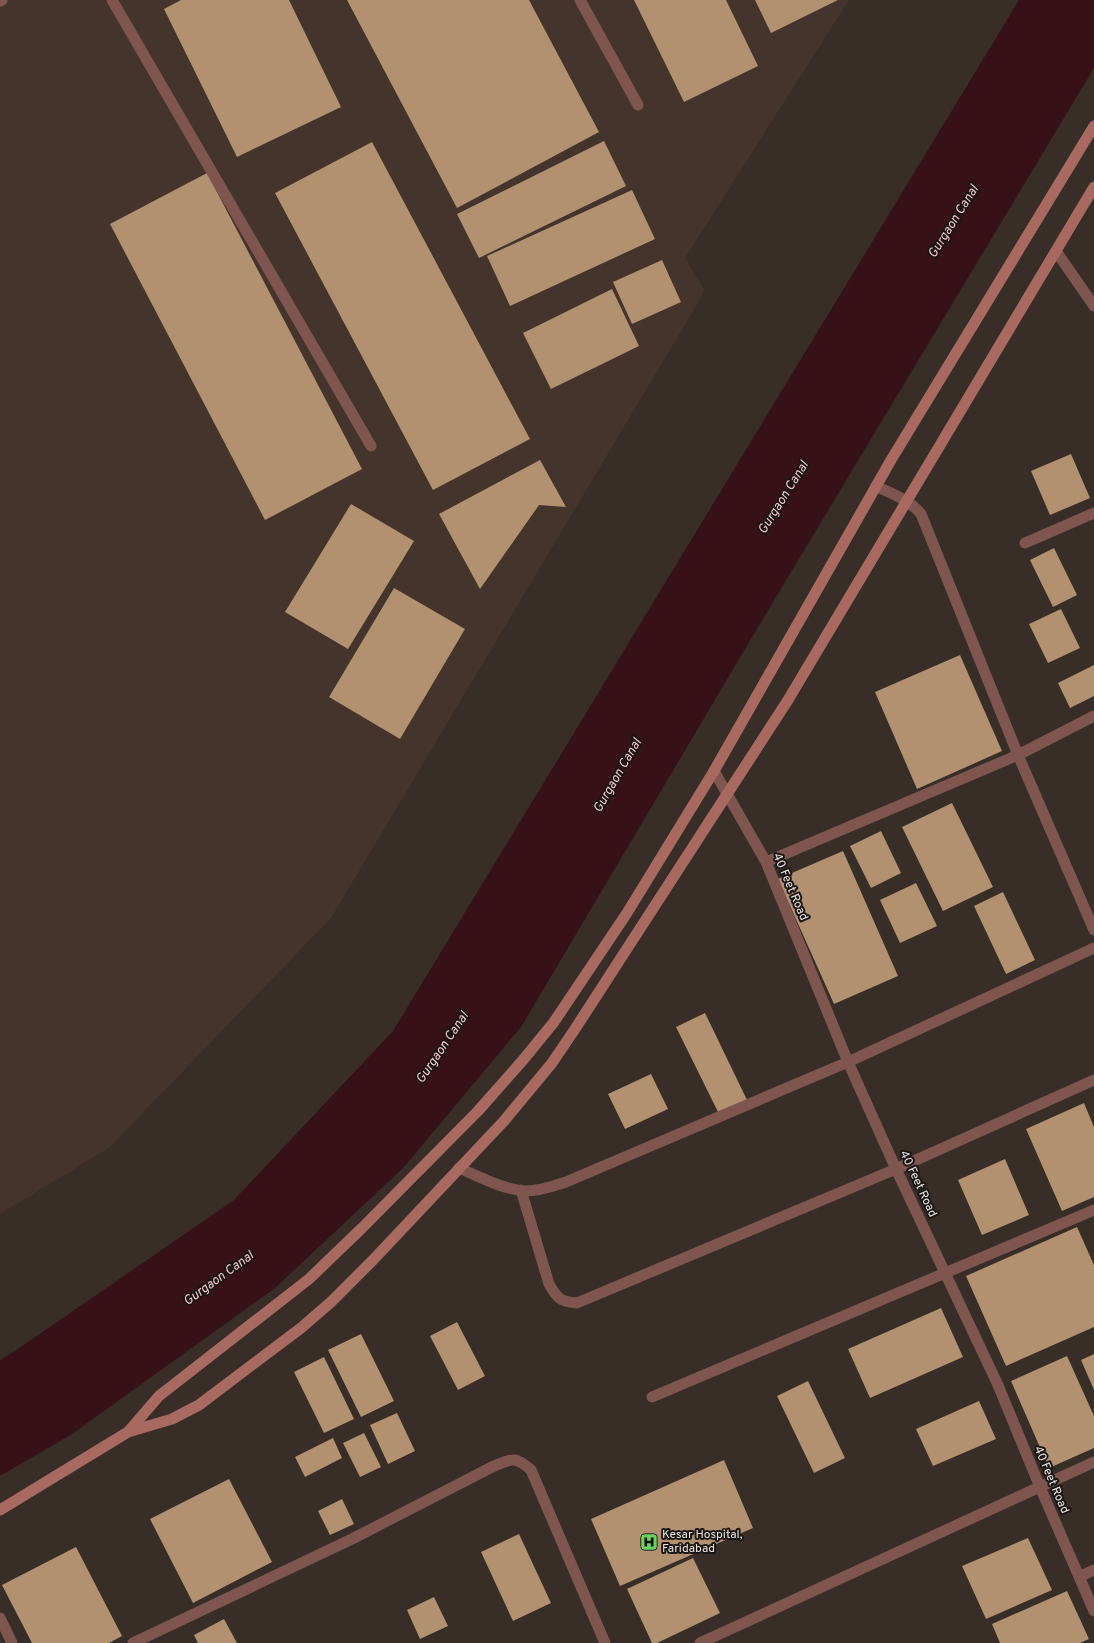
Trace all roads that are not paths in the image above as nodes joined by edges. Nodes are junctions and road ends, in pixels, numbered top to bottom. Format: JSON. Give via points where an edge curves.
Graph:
{"nodes":[{"id":1,"x":112,"y":0,"type":"edge"},
{"id":2,"x":580,"y":0,"type":"edge"},
{"id":3,"x":638,"y":105,"type":"dead end"},
{"id":4,"x":1094,"y":126,"type":"edge"},
{"id":5,"x":1094,"y":187,"type":"edge"},
{"id":6,"x":1056,"y":250,"type":"junction"},
{"id":7,"x":1094,"y":306,"type":"edge"},
{"id":8,"x":372,"y":446,"type":"dead end"},
{"id":9,"x":876,"y":486,"type":"junction"},
{"id":10,"x":906,"y":500,"type":"junction"},
{"id":11,"x":1094,"y":513,"type":"edge"},
{"id":12,"x":1025,"y":543,"type":"dead end"},
{"id":13,"x":1094,"y":716,"type":"edge"},
{"id":14,"x":1018,"y":754,"type":"junction"},
{"id":15,"x":714,"y":771,"type":"junction"},
{"id":16,"x":728,"y":795,"type":"junction"},
{"id":17,"x":766,"y":862,"type":"junction"},
{"id":18,"x":1094,"y":930,"type":"edge"},
{"id":19,"x":1094,"y":948,"type":"edge"},
{"id":20,"x":848,"y":1062,"type":"junction"},
{"id":21,"x":1094,"y":1080,"type":"edge"},
{"id":22,"x":459,"y":1168,"type":"junction"},
{"id":23,"x":896,"y":1169,"type":"junction"},
{"id":24,"x":521,"y":1190,"type":"junction"},
{"id":25,"x":1094,"y":1210,"type":"edge"},
{"id":26,"x":946,"y":1274,"type":"junction"},
{"id":27,"x":652,"y":1397,"type":"dead end"},
{"id":28,"x":128,"y":1432,"type":"junction"},
{"id":29,"x":1094,"y":1462,"type":"edge"},
{"id":30,"x":1040,"y":1487,"type":"junction"},
{"id":31,"x":0,"y":1510,"type":"edge"},
{"id":32,"x":1094,"y":1570,"type":"edge"},
{"id":33,"x":1079,"y":1576,"type":"junction"},
{"id":34,"x":1094,"y":1611,"type":"edge"},
{"id":35,"x":0,"y":1618,"type":"edge"},
{"id":36,"x":12,"y":1643,"type":"edge"},
{"id":37,"x":133,"y":1643,"type":"edge"},
{"id":38,"x":605,"y":1643,"type":"edge"},
{"id":39,"x":700,"y":1643,"type":"edge"}],
"edges":[{"from":1,"to":8,"type":"street"},
{"from":2,"to":3,"type":"street"},
{"from":4,"to":9,"type":"main road"},
{"from":5,"to":6,"type":"main road"},
{"from":6,"to":7,"type":"street"},
{"from":6,"to":10,"type":"main road"},
{"from":9,"to":10,"type":"street"},
{"from":9,"to":15,"type":"main road"},
{"from":10,"to":14,"type":"street","via":[[916,507],[928,528]]},
{"from":10,"to":16,"type":"main road","via":[[788,700]]},
{"from":11,"to":12,"type":"street"},
{"from":13,"to":14,"type":"street"},
{"from":14,"to":17,"type":"street"},
{"from":14,"to":18,"type":"street"},
{"from":15,"to":16,"type":"street","name":"40 Feet Road"},
{"from":15,"to":28,"type":"main road","via":[[658,863],[554,1022],[478,1111],[309,1279],[159,1396]]},
{"from":16,"to":17,"type":"street","name":"40 Feet Road"},
{"from":16,"to":22,"type":"main road","via":[[552,1063],[504,1121]]},
{"from":17,"to":20,"type":"street","name":"40 Feet Road"},
{"from":19,"to":20,"type":"street"},
{"from":20,"to":23,"type":"street","name":"40 Feet Road"},
{"from":20,"to":24,"type":"street","via":[[566,1182],[547,1188]]},
{"from":21,"to":23,"type":"street"},
{"from":22,"to":24,"type":"street","via":[[511,1189]]},
{"from":22,"to":28,"type":"main road","via":[[368,1265],[301,1328],[199,1405],[172,1419]]},
{"from":23,"to":24,"type":"street","via":[[577,1303],[566,1303],[556,1297],[549,1284]]},
{"from":23,"to":26,"type":"street","name":"40 Feet Road"},
{"from":25,"to":26,"type":"street"},
{"from":26,"to":27,"type":"street"},
{"from":26,"to":30,"type":"street","name":"40 Feet Road","via":[[998,1385]]},
{"from":28,"to":31,"type":"main road"},
{"from":29,"to":30,"type":"street"},
{"from":30,"to":33,"type":"street","name":"40 Feet Road"},
{"from":30,"to":39,"type":"street"},
{"from":32,"to":33,"type":"street"},
{"from":33,"to":34,"type":"street","name":"40 Feet Road"},
{"from":35,"to":36,"type":"street"},
{"from":37,"to":38,"type":"street","via":[[354,1538],[492,1467],[512,1460],[521,1461],[530,1470]]}]}
